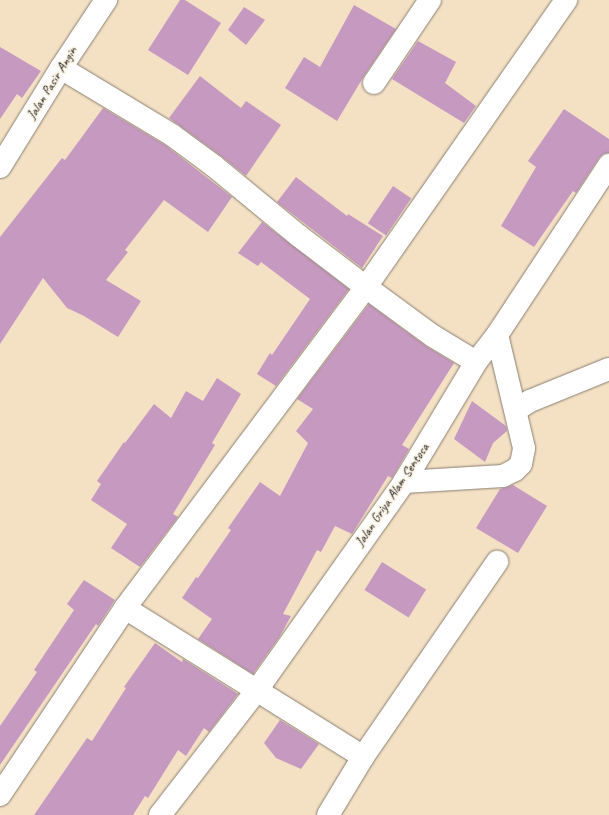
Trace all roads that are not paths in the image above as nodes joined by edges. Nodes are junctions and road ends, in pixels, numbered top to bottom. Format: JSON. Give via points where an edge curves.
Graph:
{"nodes":[{"id":1,"x":106,"y":0,"type":"edge"},
{"id":2,"x":430,"y":0,"type":"edge"},
{"id":3,"x":566,"y":0,"type":"edge"},
{"id":4,"x":61,"y":68,"type":"junction"},
{"id":5,"x":374,"y":83,"type":"dead end"},
{"id":6,"x":609,"y":165,"type":"edge"},
{"id":7,"x":0,"y":167,"type":"edge"},
{"id":8,"x":366,"y":287,"type":"junction"},
{"id":9,"x":497,"y":336,"type":"junction"},
{"id":10,"x":476,"y":362,"type":"junction"},
{"id":11,"x":609,"y":370,"type":"edge"},
{"id":12,"x":516,"y":410,"type":"junction"},
{"id":13,"x":404,"y":482,"type":"junction"},
{"id":14,"x":497,"y":562,"type":"dead end"},
{"id":15,"x":126,"y":608,"type":"junction"},
{"id":16,"x":257,"y":690,"type":"junction"},
{"id":17,"x":363,"y":757,"type":"junction"},
{"id":18,"x":0,"y":795,"type":"edge"},
{"id":19,"x":160,"y":815,"type":"edge"},
{"id":20,"x":328,"y":815,"type":"edge"}],
"edges":[{"from":1,"to":4,"type":"street","name":"Jalan Pasir Angin"},
{"from":2,"to":5,"type":"street"},
{"from":3,"to":8,"type":"street"},
{"from":4,"to":7,"type":"street","name":"Jalan Pasir Angin"},
{"from":4,"to":8,"type":"street","via":[[172,135]]},
{"from":6,"to":9,"type":"street","name":"Jalan Griya Alam Sentosa"},
{"from":8,"to":10,"type":"street","via":[[433,336]]},
{"from":8,"to":15,"type":"street"},
{"from":9,"to":10,"type":"street","name":"Jalan Griya Alam Sentosa"},
{"from":9,"to":12,"type":"street"},
{"from":10,"to":13,"type":"street","name":"Jalan Griya Alam Sentosa"},
{"from":11,"to":12,"type":"street","via":[[530,401]]},
{"from":12,"to":13,"type":"street","via":[[524,448],[521,464],[515,470],[503,476]]},
{"from":13,"to":16,"type":"street","name":"Jalan Griya Alam Sentosa"},
{"from":14,"to":17,"type":"street"},
{"from":15,"to":16,"type":"street"},
{"from":15,"to":18,"type":"street"},
{"from":16,"to":17,"type":"street"},
{"from":16,"to":19,"type":"street","name":"Jalan Griya Alam Sentosa"},
{"from":17,"to":20,"type":"street"}]}
